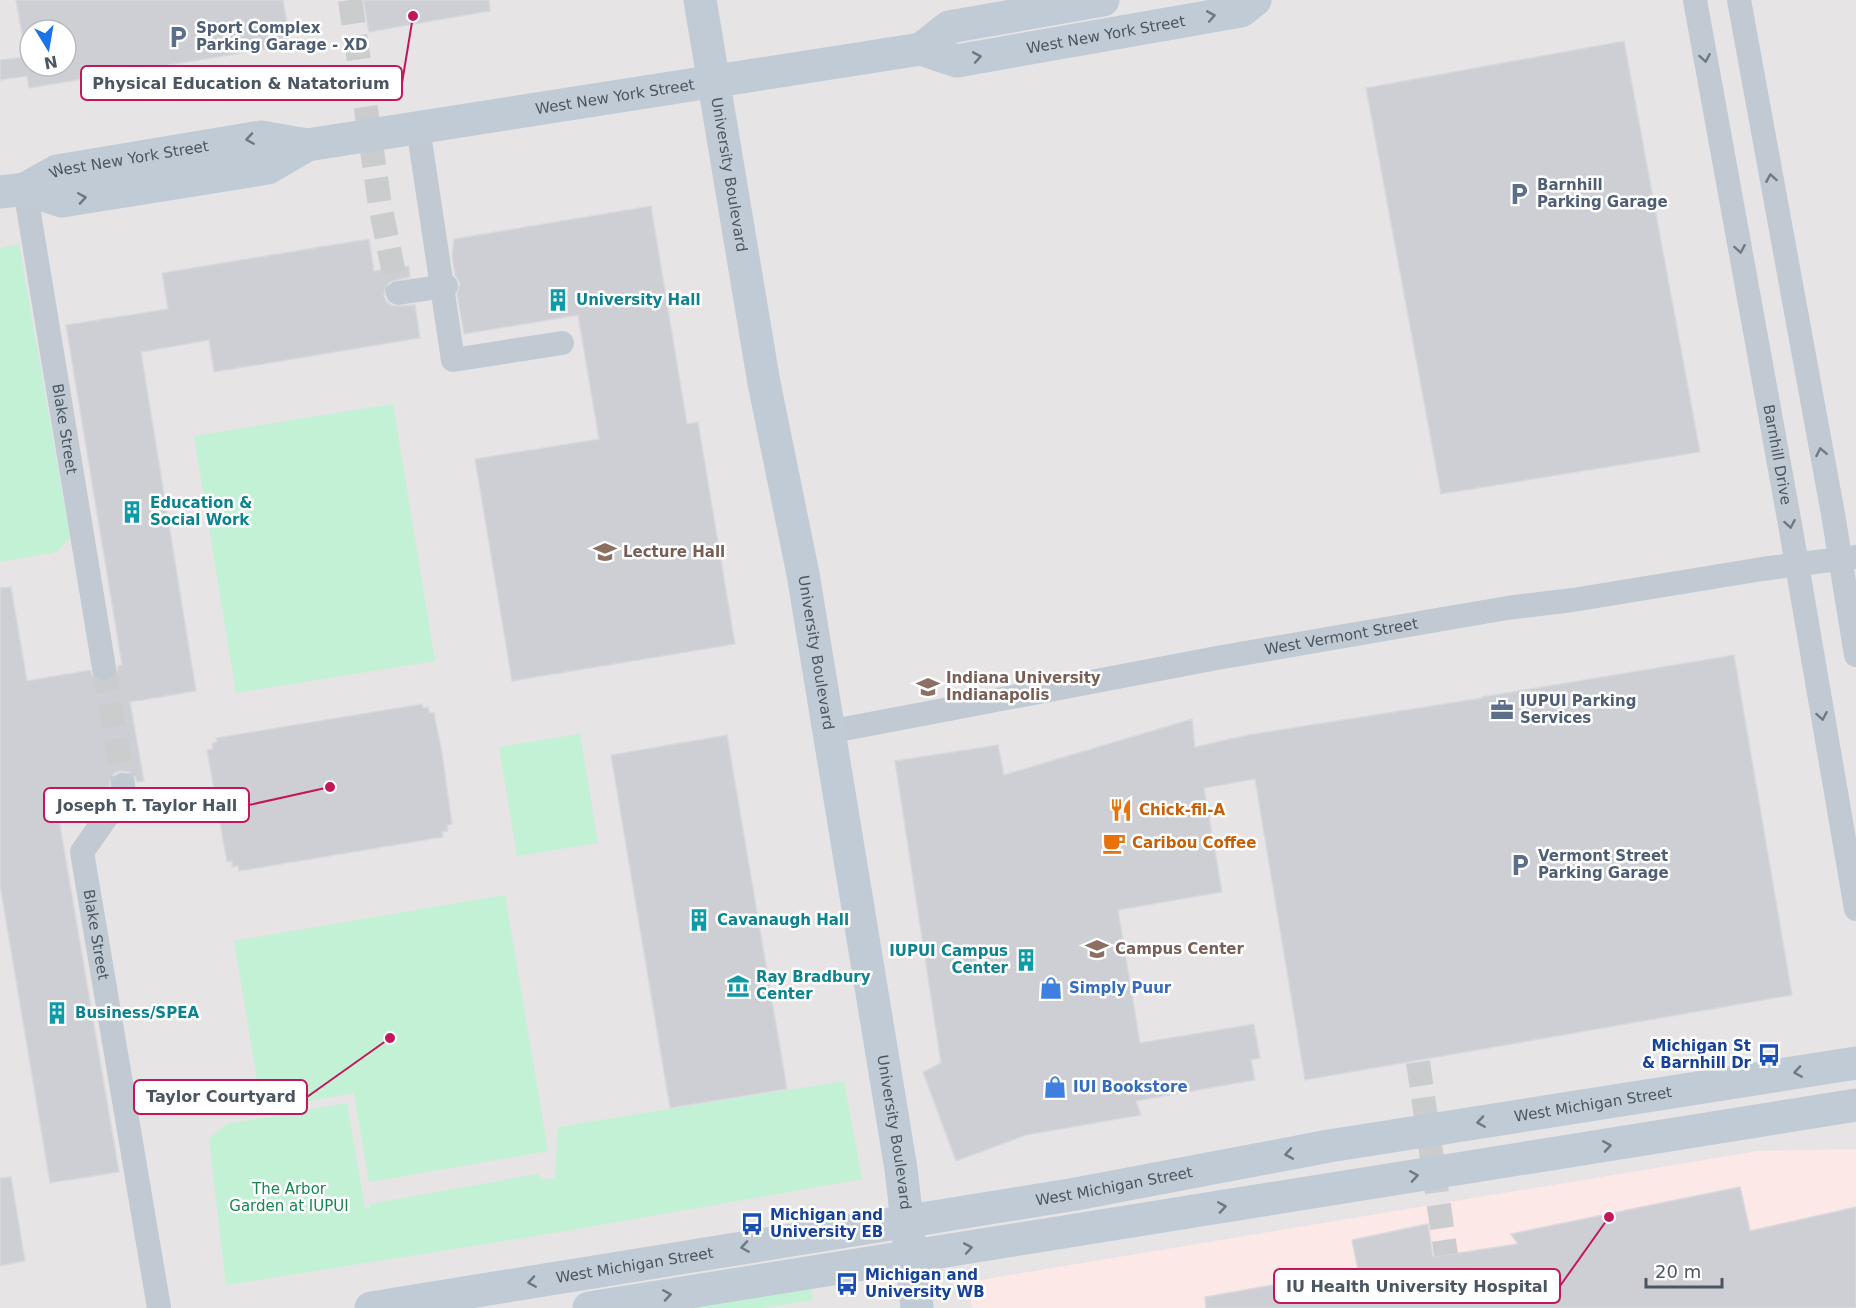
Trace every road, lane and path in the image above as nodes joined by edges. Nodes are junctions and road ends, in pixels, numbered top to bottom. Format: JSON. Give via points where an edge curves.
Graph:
{"nodes":[{"id":1,"x":700,"y":0,"type":"edge"},
{"id":2,"x":1103,"y":0,"type":"edge"},
{"id":3,"x":1255,"y":0,"type":"edge"},
{"id":4,"x":1695,"y":0,"type":"edge"},
{"id":5,"x":1738,"y":0,"type":"edge"},
{"id":6,"x":921,"y":49,"type":"junction"},
{"id":7,"x":715,"y":81,"type":"junction"},
{"id":8,"x":418,"y":127,"type":"junction"},
{"id":9,"x":13,"y":191,"type":"edge"},
{"id":10,"x":446,"y":286,"type":"dead end"},
{"id":11,"x":398,"y":293,"type":"dead end"},
{"id":12,"x":562,"y":343,"type":"dead end"},
{"id":13,"x":1848,"y":558,"type":"edge"},
{"id":14,"x":1796,"y":565,"type":"junction"},
{"id":15,"x":1856,"y":655,"type":"edge"},
{"id":16,"x":104,"y":668,"type":"tunnel mouth"},
{"id":17,"x":828,"y":732,"type":"junction"},
{"id":18,"x":123,"y":785,"type":"tunnel mouth"},
{"id":19,"x":1856,"y":909,"type":"edge"},
{"id":20,"x":1856,"y":1064,"type":"edge"},
{"id":21,"x":1856,"y":1105,"type":"edge"},
{"id":22,"x":907,"y":1221,"type":"junction"},
{"id":23,"x":911,"y":1257,"type":"junction"},
{"id":24,"x":159,"y":1308,"type":"edge"},
{"id":25,"x":371,"y":1308,"type":"edge"},
{"id":26,"x":589,"y":1308,"type":"edge"},
{"id":27,"x":917,"y":1308,"type":"edge"}],
"edges":[{"from":1,"to":7,"type":"main road","name":"University Boulevard"},
{"from":2,"to":6,"type":"main road","name":"West New York Street","via":[[950,27]]},
{"from":6,"to":3,"type":"main road","name":"West New York Street","one_way":true,"via":[[957,61],[1241,11]]},
{"from":4,"to":14,"type":"street","name":"Barnhill Drive","one_way":true},
{"from":13,"to":5,"type":"street","one_way":true},
{"from":6,"to":7,"type":"main road","name":"West New York Street"},
{"from":7,"to":8,"type":"main road","name":"West New York Street"},
{"from":7,"to":17,"type":"main road","name":"University Boulevard","via":[[764,383],[803,574]]},
{"from":8,"to":9,"type":"main road","name":"West New York Street","via":[[308,145],[261,137],[57,171]]},
{"from":8,"to":12,"type":"street","via":[[453,360]]},
{"from":9,"to":16,"type":"street","name":"Blake Street"},
{"from":10,"to":11,"type":"street","bridge":true},
{"from":13,"to":14,"type":"street","name":"West Vermont Street"},
{"from":13,"to":15,"type":"street"},
{"from":14,"to":17,"type":"street","name":"West Vermont Street","via":[[1507,608]]},
{"from":14,"to":19,"type":"street","name":"Barnhill Drive","one_way":true},
{"from":17,"to":22,"type":"main road","name":"University Boulevard"},
{"from":18,"to":24,"type":"street","name":"Blake Street","via":[[124,792],[82,852]]},
{"from":20,"to":22,"type":"main road","name":"West Michigan Street","one_way":true,"via":[[1341,1144]]},
{"from":23,"to":21,"type":"main road","one_way":true},
{"from":22,"to":23,"type":"main road","name":"University Boulevard"},
{"from":22,"to":25,"type":"main road","name":"West Michigan Street","one_way":true},
{"from":26,"to":23,"type":"main road","one_way":true},
{"from":23,"to":27,"type":"main road","name":"University Boulevard"}]}
